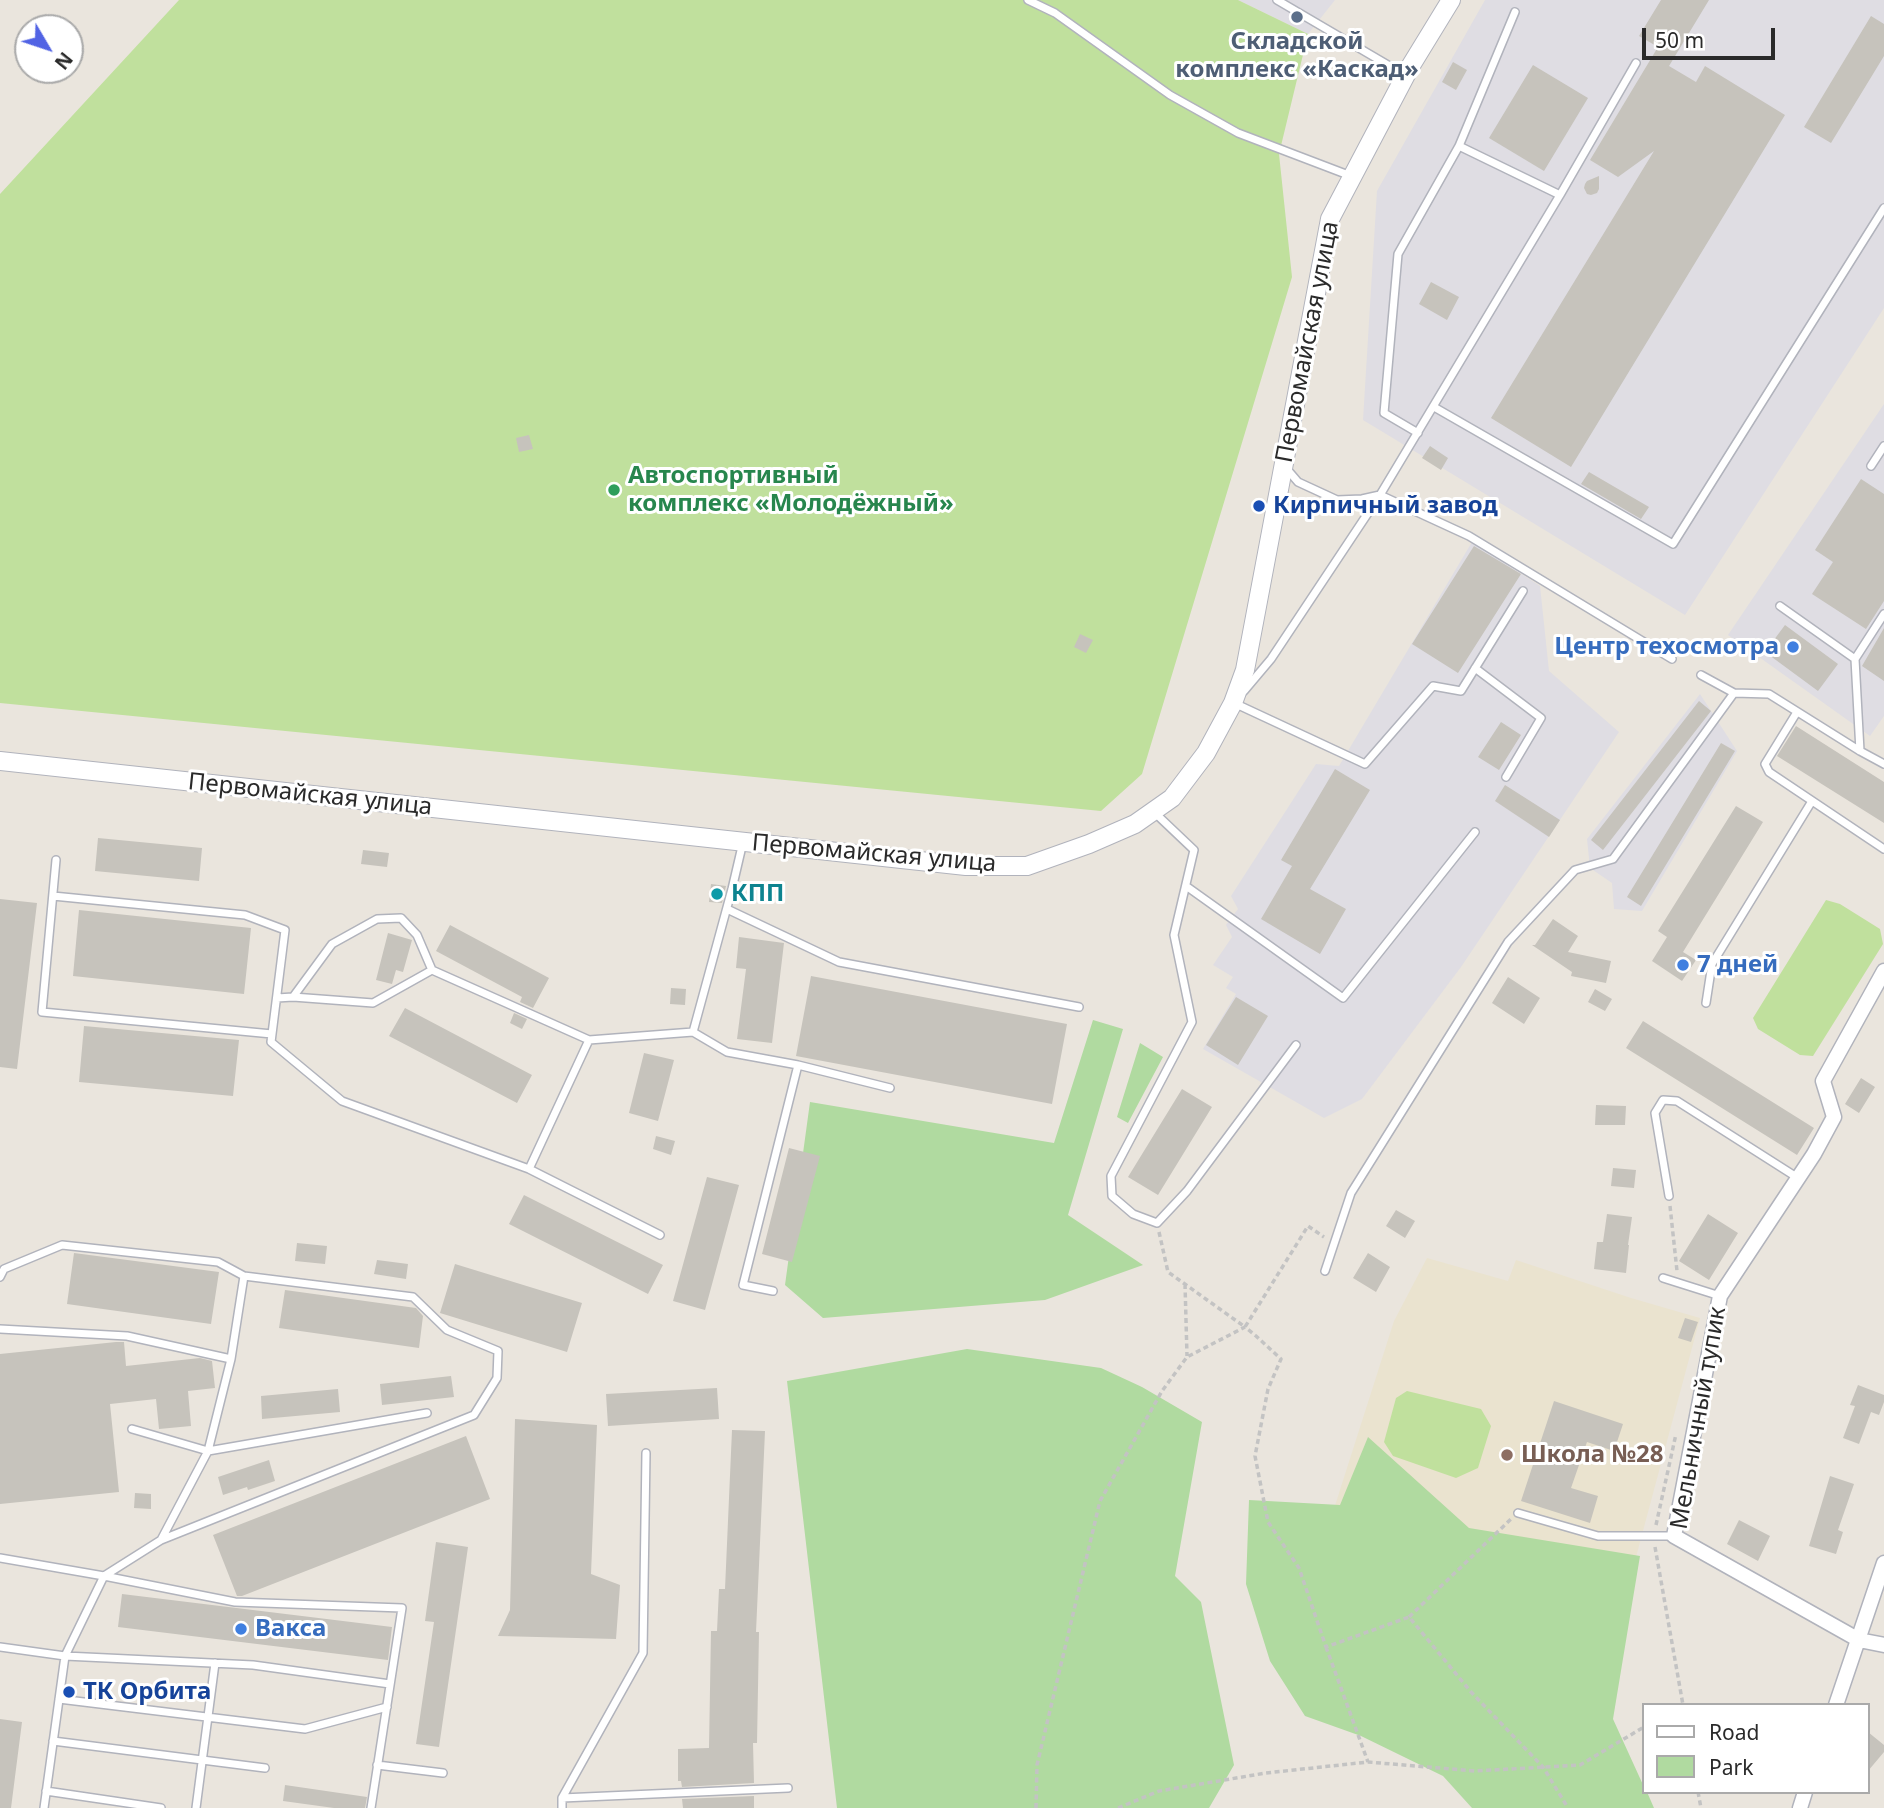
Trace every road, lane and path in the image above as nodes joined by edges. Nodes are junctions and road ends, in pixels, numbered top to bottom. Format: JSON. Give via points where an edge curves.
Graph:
{"nodes":[{"id":1,"x":1028,"y":0,"type":"edge"},
{"id":2,"x":1451,"y":0,"type":"edge"},
{"id":3,"x":1280,"y":1,"type":"edge"},
{"id":4,"x":1516,"y":12,"type":"dead end"},
{"id":5,"x":1636,"y":63,"type":"dead end"},
{"id":6,"x":1406,"y":76,"type":"junction"},
{"id":7,"x":1459,"y":146,"type":"junction"},
{"id":8,"x":1352,"y":176,"type":"junction"},
{"id":9,"x":1560,"y":195,"type":"junction"},
{"id":10,"x":1884,"y":208,"type":"edge"},
{"id":11,"x":1434,"y":407,"type":"junction"},
{"id":12,"x":1418,"y":433,"type":"junction"},
{"id":13,"x":1884,"y":446,"type":"edge"},
{"id":14,"x":1283,"y":465,"type":"junction"},
{"id":15,"x":1871,"y":466,"type":"dead end"},
{"id":16,"x":1380,"y":495,"type":"junction"},
{"id":17,"x":1523,"y":591,"type":"dead end"},
{"id":18,"x":1780,"y":606,"type":"dead end"},
{"id":19,"x":1884,"y":614,"type":"edge"},
{"id":20,"x":1672,"y":659,"type":"dead end"},
{"id":21,"x":1855,"y":659,"type":"junction"},
{"id":22,"x":1475,"y":668,"type":"junction"},
{"id":23,"x":1701,"y":675,"type":"dead end"},
{"id":24,"x":1734,"y":693,"type":"junction"},
{"id":25,"x":1233,"y":703,"type":"junction"},
{"id":26,"x":1797,"y":712,"type":"junction"},
{"id":27,"x":1860,"y":751,"type":"junction"},
{"id":28,"x":0,"y":761,"type":"edge"},
{"id":29,"x":1884,"y":764,"type":"edge"},
{"id":30,"x":1506,"y":777,"type":"dead end"},
{"id":31,"x":1812,"y":801,"type":"junction"},
{"id":32,"x":1154,"y":811,"type":"junction"},
{"id":33,"x":1475,"y":832,"type":"dead end"},
{"id":34,"x":743,"y":842,"type":"junction"},
{"id":35,"x":1884,"y":849,"type":"edge"},
{"id":36,"x":56,"y":860,"type":"dead end"},
{"id":37,"x":1186,"y":886,"type":"junction"},
{"id":38,"x":53,"y":896,"type":"junction"},
{"id":39,"x":727,"y":909,"type":"junction"},
{"id":40,"x":432,"y":970,"type":"junction"},
{"id":41,"x":1884,"y":971,"type":"edge"},
{"id":42,"x":293,"y":997,"type":"junction"},
{"id":43,"x":277,"y":998,"type":"junction"},
{"id":44,"x":1706,"y":1003,"type":"dead end"},
{"id":45,"x":1079,"y":1007,"type":"dead end"},
{"id":46,"x":693,"y":1032,"type":"junction"},
{"id":47,"x":272,"y":1034,"type":"junction"},
{"id":48,"x":589,"y":1040,"type":"junction"},
{"id":49,"x":1296,"y":1045,"type":"dead end"},
{"id":50,"x":799,"y":1065,"type":"junction"},
{"id":51,"x":890,"y":1088,"type":"dead end"},
{"id":52,"x":529,"y":1169,"type":"junction"},
{"id":53,"x":1798,"y":1178,"type":"junction"},
{"id":54,"x":1669,"y":1196,"type":"joint"},
{"id":55,"x":1157,"y":1223,"type":"junction"},
{"id":56,"x":660,"y":1235,"type":"dead end"},
{"id":57,"x":1333,"y":1244,"type":"junction"},
{"id":58,"x":1325,"y":1271,"type":"dead end"},
{"id":59,"x":0,"y":1276,"type":"edge"},
{"id":60,"x":244,"y":1276,"type":"junction"},
{"id":61,"x":1663,"y":1278,"type":"dead end"},
{"id":62,"x":1679,"y":1283,"type":"junction"},
{"id":63,"x":1185,"y":1284,"type":"junction"},
{"id":64,"x":773,"y":1291,"type":"dead end"},
{"id":65,"x":1720,"y":1296,"type":"junction"},
{"id":66,"x":1245,"y":1327,"type":"junction"},
{"id":67,"x":0,"y":1329,"type":"edge"},
{"id":68,"x":1187,"y":1357,"type":"junction"},
{"id":69,"x":231,"y":1359,"type":"junction"},
{"id":70,"x":427,"y":1413,"type":"dead end"},
{"id":71,"x":132,"y":1429,"type":"dead end"},
{"id":72,"x":208,"y":1451,"type":"junction"},
{"id":73,"x":646,"y":1453,"type":"dead end"},
{"id":74,"x":1518,"y":1513,"type":"joint"},
{"id":75,"x":1674,"y":1536,"type":"junction"},
{"id":76,"x":161,"y":1540,"type":"junction"},
{"id":77,"x":0,"y":1558,"type":"edge"},
{"id":78,"x":1884,"y":1563,"type":"edge"},
{"id":79,"x":104,"y":1576,"type":"junction"},
{"id":80,"x":1409,"y":1617,"type":"junction"},
{"id":81,"x":1859,"y":1640,"type":"junction"},
{"id":82,"x":1884,"y":1645,"type":"edge"},
{"id":83,"x":0,"y":1647,"type":"edge"},
{"id":84,"x":1326,"y":1647,"type":"junction"},
{"id":85,"x":65,"y":1656,"type":"junction"},
{"id":86,"x":215,"y":1663,"type":"junction"},
{"id":87,"x":390,"y":1684,"type":"junction"},
{"id":88,"x":59,"y":1699,"type":"junction"},
{"id":89,"x":1837,"y":1703,"type":"edge"},
{"id":90,"x":387,"y":1706,"type":"junction"},
{"id":91,"x":208,"y":1717,"type":"junction"},
{"id":92,"x":1643,"y":1728,"type":"edge"},
{"id":93,"x":53,"y":1741,"type":"junction"},
{"id":94,"x":202,"y":1760,"type":"junction"},
{"id":95,"x":1368,"y":1762,"type":"junction"},
{"id":96,"x":377,"y":1765,"type":"junction"},
{"id":97,"x":1543,"y":1767,"type":"junction"},
{"id":98,"x":265,"y":1768,"type":"dead end"},
{"id":99,"x":443,"y":1773,"type":"dead end"},
{"id":100,"x":788,"y":1788,"type":"dead end"},
{"id":101,"x":46,"y":1791,"type":"junction"},
{"id":102,"x":562,"y":1798,"type":"junction"},
{"id":103,"x":44,"y":1808,"type":"edge"},
{"id":104,"x":161,"y":1808,"type":"edge"},
{"id":105,"x":196,"y":1808,"type":"edge"},
{"id":106,"x":371,"y":1808,"type":"edge"},
{"id":107,"x":562,"y":1808,"type":"edge"},
{"id":108,"x":1036,"y":1808,"type":"edge"},
{"id":109,"x":1118,"y":1808,"type":"edge"},
{"id":110,"x":1568,"y":1808,"type":"edge"}],
"edges":[{"from":1,"to":8,"type":"lane","via":[[1055,13],[1170,95],[1238,133]]},
{"from":2,"to":6,"type":"street","name":"Первомайская улица"},
{"from":3,"to":6,"type":"lane"},
{"from":4,"to":7,"type":"lane"},
{"from":5,"to":9,"type":"lane"},
{"from":6,"to":8,"type":"street","name":"Первомайская улица"},
{"from":7,"to":9,"type":"lane"},
{"from":7,"to":12,"type":"lane","via":[[1398,254],[1384,413]]},
{"from":8,"to":14,"type":"street","name":"Первомайская улица","via":[[1330,219]]},
{"from":9,"to":11,"type":"lane"},
{"from":10,"to":11,"type":"lane","via":[[1673,544]]},
{"from":11,"to":12,"type":"lane"},
{"from":12,"to":16,"type":"lane"},
{"from":13,"to":15,"type":"lane"},
{"from":14,"to":16,"type":"lane","via":[[1298,482],[1337,500]]},
{"from":14,"to":25,"type":"street","name":"Первомайская улица","via":[[1245,670]]},
{"from":16,"to":20,"type":"lane","via":[[1469,536]]},
{"from":16,"to":25,"type":"lane","via":[[1271,659]]},
{"from":17,"to":22,"type":"lane"},
{"from":18,"to":21,"type":"lane"},
{"from":19,"to":21,"type":"lane"},
{"from":21,"to":27,"type":"lane"},
{"from":22,"to":25,"type":"lane","via":[[1461,691],[1433,686],[1365,764]]},
{"from":22,"to":30,"type":"lane","via":[[1541,718]]},
{"from":23,"to":24,"type":"lane"},
{"from":24,"to":26,"type":"lane","via":[[1769,694]]},
{"from":24,"to":57,"type":"lane","via":[[1613,859],[1575,870],[1508,943],[1351,1193]]},
{"from":25,"to":32,"type":"street","name":"Первомайская улица","via":[[1206,754],[1172,798]]},
{"from":26,"to":27,"type":"lane"},
{"from":26,"to":31,"type":"lane","via":[[1765,764],[1769,772]]},
{"from":27,"to":29,"type":"lane"},
{"from":28,"to":34,"type":"street","name":"Первомайская улица"},
{"from":31,"to":35,"type":"lane"},
{"from":31,"to":44,"type":"lane","via":[[1712,964]]},
{"from":32,"to":34,"type":"street","name":"Первомайская улица","via":[[1124,830],[1027,866],[966,866]]},
{"from":32,"to":37,"type":"lane","via":[[1194,850]]},
{"from":33,"to":37,"type":"lane","via":[[1343,998]]},
{"from":34,"to":39,"type":"lane"},
{"from":36,"to":38,"type":"lane"},
{"from":37,"to":55,"type":"lane","via":[[1174,935],[1192,1022],[1111,1176],[1112,1196],[1133,1214]]},
{"from":38,"to":43,"type":"lane","via":[[246,915],[285,930]]},
{"from":38,"to":47,"type":"lane","via":[[42,1012]]},
{"from":39,"to":45,"type":"lane","via":[[839,962]]},
{"from":39,"to":46,"type":"lane"},
{"from":40,"to":42,"type":"lane","via":[[373,1003]]},
{"from":40,"to":42,"type":"lane","via":[[417,935],[401,918],[377,919],[332,944]]},
{"from":40,"to":48,"type":"lane"},
{"from":41,"to":53,"type":"street","name":"Мельничный тупик","via":[[1822,1082],[1834,1117]]},
{"from":42,"to":43,"type":"lane"},
{"from":43,"to":47,"type":"lane"},
{"from":46,"to":48,"type":"lane"},
{"from":46,"to":50,"type":"lane","via":[[727,1052]]},
{"from":47,"to":52,"type":"lane","via":[[271,1042],[342,1101]]},
{"from":48,"to":52,"type":"lane"},
{"from":49,"to":55,"type":"lane","via":[[1187,1191]]},
{"from":50,"to":51,"type":"lane"},
{"from":50,"to":64,"type":"lane","via":[[743,1285]]},
{"from":52,"to":56,"type":"lane"},
{"from":53,"to":54,"type":"lane","via":[[1677,1101],[1664,1100],[1655,1113]]},
{"from":53,"to":65,"type":"street","name":"Мельничный тупик"},
{"from":54,"to":62,"type":"path"},
{"from":55,"to":63,"type":"path","via":[[1168,1272]]},
{"from":57,"to":58,"type":"lane"},
{"from":57,"to":66,"type":"path","via":[[1308,1226]]},
{"from":59,"to":60,"type":"lane","via":[[4,1269],[62,1245],[218,1262]]},
{"from":60,"to":69,"type":"lane"},
{"from":60,"to":76,"type":"lane","via":[[413,1297],[447,1330],[498,1351],[498,1378],[474,1415]]},
{"from":61,"to":62,"type":"lane"},
{"from":62,"to":65,"type":"lane"},
{"from":63,"to":66,"type":"path"},
{"from":63,"to":68,"type":"path"},
{"from":65,"to":75,"type":"street","name":"Мельничный тупик"},
{"from":66,"to":68,"type":"path"},
{"from":66,"to":84,"type":"path","via":[[1282,1359],[1268,1389],[1255,1456],[1268,1522],[1299,1568]]},
{"from":67,"to":69,"type":"lane","via":[[127,1336]]},
{"from":68,"to":108,"type":"path","via":[[1161,1391],[1100,1501],[1037,1765]]},
{"from":69,"to":72,"type":"lane"},
{"from":70,"to":72,"type":"lane"},
{"from":71,"to":72,"type":"lane"},
{"from":72,"to":76,"type":"lane"},
{"from":73,"to":102,"type":"lane","via":[[643,1653]]},
{"from":74,"to":75,"type":"lane","via":[[1598,1536]]},
{"from":74,"to":80,"type":"path"},
{"from":75,"to":81,"type":"street","name":"Мельничный тупик"},
{"from":76,"to":79,"type":"lane"},
{"from":77,"to":79,"type":"lane"},
{"from":78,"to":81,"type":"street"},
{"from":79,"to":85,"type":"lane"},
{"from":79,"to":87,"type":"lane","via":[[235,1602],[402,1608]]},
{"from":80,"to":84,"type":"path"},
{"from":80,"to":97,"type":"path","via":[[1471,1692]]},
{"from":81,"to":82,"type":"street","name":"Мельничный тупик"},
{"from":81,"to":89,"type":"street"},
{"from":83,"to":85,"type":"lane"},
{"from":84,"to":95,"type":"path"},
{"from":85,"to":86,"type":"lane"},
{"from":85,"to":88,"type":"lane"},
{"from":86,"to":87,"type":"lane"},
{"from":86,"to":91,"type":"lane"},
{"from":87,"to":90,"type":"lane"},
{"from":88,"to":91,"type":"lane"},
{"from":88,"to":93,"type":"lane"},
{"from":90,"to":91,"type":"lane","via":[[305,1729]]},
{"from":90,"to":96,"type":"lane"},
{"from":91,"to":94,"type":"lane"},
{"from":92,"to":97,"type":"path","via":[[1580,1765]]},
{"from":93,"to":94,"type":"lane"},
{"from":93,"to":101,"type":"lane"},
{"from":94,"to":98,"type":"lane"},
{"from":94,"to":105,"type":"lane"},
{"from":95,"to":97,"type":"path","via":[[1475,1771]]},
{"from":95,"to":109,"type":"path","via":[[1159,1791]]},
{"from":96,"to":99,"type":"lane"},
{"from":96,"to":106,"type":"lane"},
{"from":97,"to":110,"type":"path"},
{"from":100,"to":102,"type":"lane"},
{"from":101,"to":103,"type":"lane"},
{"from":101,"to":104,"type":"lane"},
{"from":102,"to":107,"type":"lane"}]}
